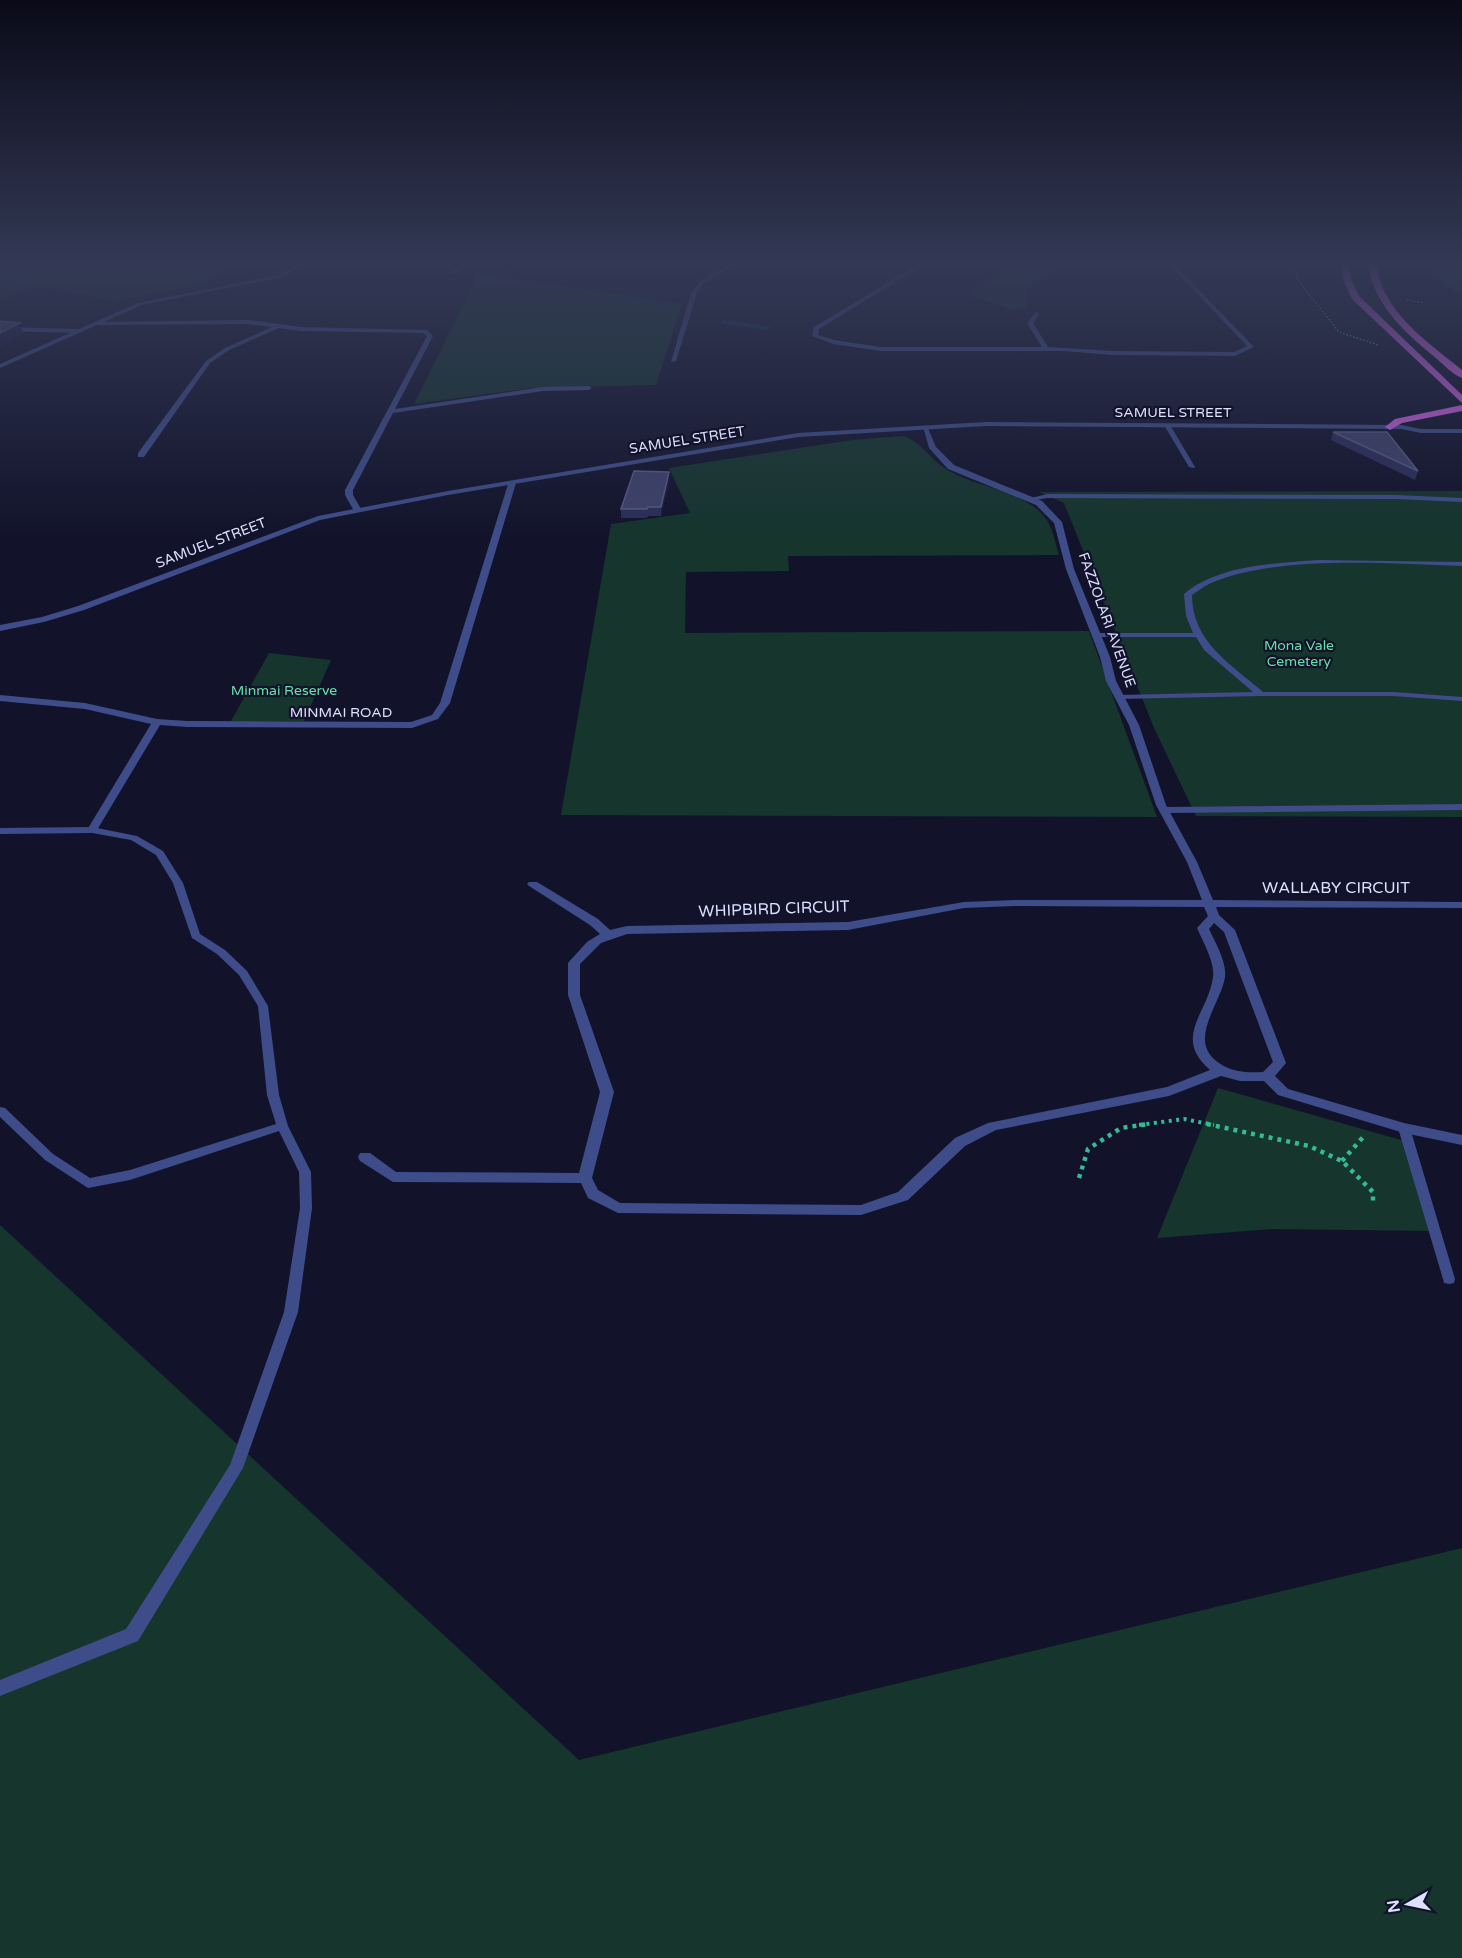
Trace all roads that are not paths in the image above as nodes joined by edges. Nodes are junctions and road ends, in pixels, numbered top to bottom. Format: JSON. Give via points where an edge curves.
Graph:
{"nodes":[{"id":1,"x":23,"y":355,"type":"edge"},
{"id":2,"x":217,"y":355,"type":"edge"},
{"id":3,"x":420,"y":355,"type":"edge"},
{"id":4,"x":675,"y":355,"type":"edge"},
{"id":5,"x":1416,"y":355,"type":"edge"},
{"id":6,"x":1440,"y":355,"type":"edge"},
{"id":7,"x":673,"y":361,"type":"dead end"},
{"id":8,"x":0,"y":366,"type":"edge"},
{"id":9,"x":1462,"y":375,"type":"edge"},
{"id":10,"x":589,"y":388,"type":"dead end"},
{"id":11,"x":1462,"y":400,"type":"edge"},
{"id":12,"x":1462,"y":408,"type":"edge"},
{"id":13,"x":393,"y":411,"type":"junction"},
{"id":14,"x":1462,"y":424,"type":"edge"},
{"id":15,"x":1167,"y":425,"type":"junction"},
{"id":16,"x":925,"y":427,"type":"junction"},
{"id":17,"x":1396,"y":427,"type":"junction"},
{"id":18,"x":1462,"y":431,"type":"edge"},
{"id":19,"x":141,"y":455,"type":"dead end"},
{"id":20,"x":1192,"y":466,"type":"dead end"},
{"id":21,"x":512,"y":483,"type":"junction"},
{"id":22,"x":1030,"y":499,"type":"junction"},
{"id":23,"x":1462,"y":500,"type":"edge"},
{"id":24,"x":357,"y":509,"type":"junction"},
{"id":25,"x":1462,"y":564,"type":"edge"},
{"id":26,"x":0,"y":628,"type":"edge"},
{"id":27,"x":1096,"y":635,"type":"junction"},
{"id":28,"x":1198,"y":635,"type":"junction"},
{"id":29,"x":1261,"y":694,"type":"junction"},
{"id":30,"x":1118,"y":697,"type":"junction"},
{"id":31,"x":0,"y":698,"type":"edge"},
{"id":32,"x":1462,"y":699,"type":"edge"},
{"id":33,"x":157,"y":722,"type":"junction"},
{"id":34,"x":1462,"y":807,"type":"edge"},
{"id":35,"x":1164,"y":810,"type":"junction"},
{"id":36,"x":92,"y":830,"type":"junction"},
{"id":37,"x":0,"y":831,"type":"edge"},
{"id":38,"x":533,"y":884,"type":"dead end"},
{"id":39,"x":1209,"y":904,"type":"junction"},
{"id":40,"x":1462,"y":905,"type":"edge"},
{"id":41,"x":1214,"y":917,"type":"junction"},
{"id":42,"x":606,"y":933,"type":"junction"},
{"id":43,"x":1221,"y":1071,"type":"junction"},
{"id":44,"x":1267,"y":1076,"type":"junction"},
{"id":45,"x":1,"y":1111,"type":"edge"},
{"id":46,"x":282,"y":1126,"type":"junction"},
{"id":47,"x":1404,"y":1128,"type":"junction"},
{"id":48,"x":1462,"y":1140,"type":"edge"},
{"id":49,"x":365,"y":1156,"type":"dead end"},
{"id":50,"x":585,"y":1179,"type":"junction"},
{"id":51,"x":1449,"y":1279,"type":"dead end"},
{"id":52,"x":0,"y":1688,"type":"edge"}],
"edges":[{"from":1,"to":8,"type":"street"},
{"from":2,"to":19,"type":"street","via":[[208,362]]},
{"from":3,"to":13,"type":"street"},
{"from":4,"to":7,"type":"street"},
{"from":5,"to":11,"type":"highway"},
{"from":6,"to":9,"type":"highway"},
{"from":10,"to":13,"type":"street","via":[[543,389]]},
{"from":12,"to":17,"type":"highway","via":[[1399,421]]},
{"from":13,"to":24,"type":"street","via":[[349,490]]},
{"from":14,"to":17,"type":"street"},
{"from":15,"to":16,"type":"street","name":"SAMUEL STREET"},
{"from":15,"to":17,"type":"street","name":"SAMUEL STREET"},
{"from":15,"to":20,"type":"lane"},
{"from":16,"to":21,"type":"street","name":"SAMUEL STREET","via":[[798,435]]},
{"from":16,"to":22,"type":"street","name":"FAZZOLARI AVENUE","via":[[933,448],[951,467]]},
{"from":17,"to":18,"type":"street"},
{"from":21,"to":24,"type":"street","name":"SAMUEL STREET"},
{"from":21,"to":33,"type":"street","name":"MINMAI ROAD","via":[[445,703],[435,717],[411,726]]},
{"from":22,"to":23,"type":"lane","via":[[1373,496]]},
{"from":22,"to":27,"type":"street","name":"FAZZOLARI AVENUE","via":[[1058,522]]},
{"from":24,"to":26,"type":"street","name":"SAMUEL STREET","via":[[291,526],[58,615]]},
{"from":25,"to":28,"type":"lane","via":[[1284,564],[1230,573],[1195,587],[1188,594],[1187,610]]},
{"from":27,"to":28,"type":"lane"},
{"from":27,"to":30,"type":"street","name":"FAZZOLARI AVENUE"},
{"from":28,"to":29,"type":"lane","via":[[1207,648]]},
{"from":29,"to":30,"type":"lane"},
{"from":29,"to":32,"type":"lane","via":[[1393,694]]},
{"from":30,"to":35,"type":"street","name":"FAZZOLARI AVENUE","via":[[1134,726]]},
{"from":31,"to":33,"type":"street","name":"MINMAI ROAD","via":[[85,706]]},
{"from":33,"to":36,"type":"street"},
{"from":34,"to":35,"type":"lane"},
{"from":35,"to":39,"type":"street","name":"FAZZOLARI AVENUE"},
{"from":36,"to":37,"type":"lane"},
{"from":36,"to":46,"type":"lane","via":[[134,838],[159,852],[178,883],[196,936],[243,973],[263,1006],[273,1095]]},
{"from":38,"to":42,"type":"street"},
{"from":39,"to":40,"type":"street","name":"WALLABY CIRCUIT"},
{"from":39,"to":41,"type":"street","name":"FAZZOLARI AVENUE"},
{"from":39,"to":42,"type":"street","name":"WHIPBIRD CIRCUIT","via":[[964,905],[848,926]]},
{"from":41,"to":43,"type":"street","via":[[1203,928],[1219,974],[1197,1038],[1206,1062]]},
{"from":41,"to":44,"type":"street","name":"FAZZOLARI AVENUE","via":[[1229,930],[1280,1063]]},
{"from":42,"to":50,"type":"street","via":[[590,943],[574,963],[574,995],[608,1092]]},
{"from":43,"to":44,"type":"street","via":[[1244,1079]]},
{"from":43,"to":50,"type":"street","via":[[1169,1091],[993,1126],[960,1142],[903,1196],[861,1210],[618,1208],[593,1194]]},
{"from":44,"to":47,"type":"street","via":[[1283,1092]]},
{"from":45,"to":46,"type":"lane","via":[[49,1157],[88,1183],[130,1175]]},
{"from":46,"to":52,"type":"lane","via":[[305,1172],[306,1208],[291,1312],[236,1468],[132,1635]]},
{"from":47,"to":48,"type":"street"},
{"from":47,"to":51,"type":"lane"},
{"from":49,"to":50,"type":"street","via":[[393,1177]]}]}
